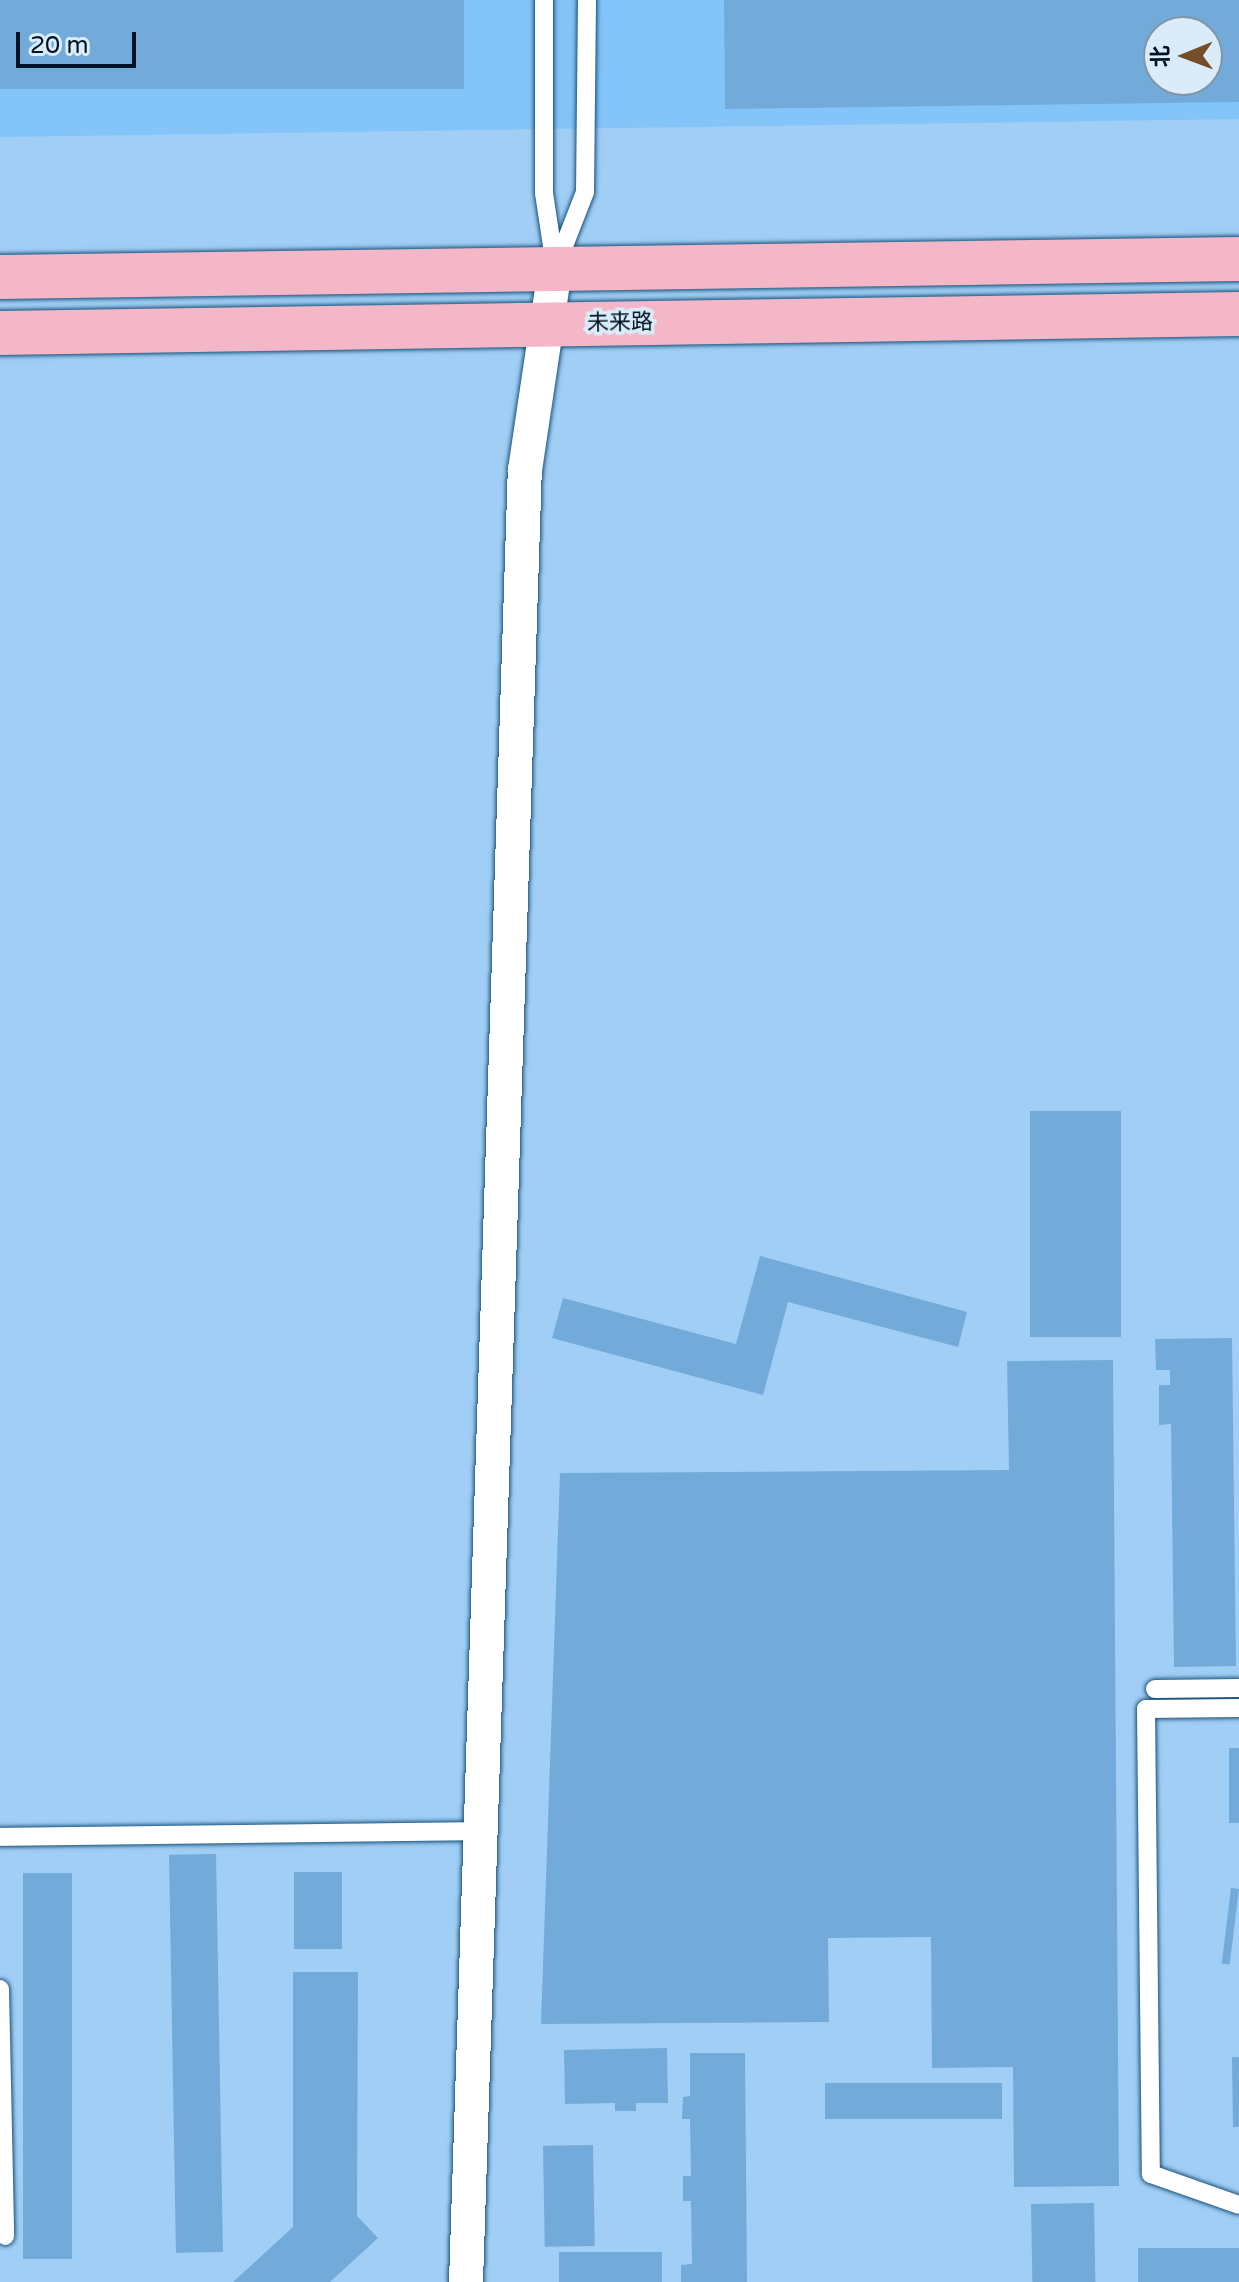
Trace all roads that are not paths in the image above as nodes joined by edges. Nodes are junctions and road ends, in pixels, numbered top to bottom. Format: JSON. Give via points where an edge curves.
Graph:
{"nodes":[{"id":1,"x":544,"y":0,"type":"edge"},
{"id":2,"x":587,"y":0,"type":"edge"},
{"id":3,"x":1239,"y":259,"type":"edge"},
{"id":4,"x":555,"y":269,"type":"junction"},
{"id":5,"x":0,"y":277,"type":"edge"},
{"id":6,"x":1239,"y":314,"type":"edge"},
{"id":7,"x":547,"y":324,"type":"junction"},
{"id":8,"x":0,"y":333,"type":"edge"},
{"id":9,"x":1239,"y":1688,"type":"edge"},
{"id":10,"x":1155,"y":1689,"type":"dead end"},
{"id":11,"x":1239,"y":1708,"type":"edge"},
{"id":12,"x":479,"y":1831,"type":"junction"},
{"id":13,"x":0,"y":1837,"type":"edge"},
{"id":14,"x":0,"y":1989,"type":"edge"},
{"id":15,"x":1239,"y":2205,"type":"edge"},
{"id":16,"x":5,"y":2236,"type":"dead end"},
{"id":17,"x":466,"y":2282,"type":"edge"}],
"edges":[{"from":1,"to":4,"type":"lane","via":[[544,193]]},
{"from":2,"to":4,"type":"lane","via":[[585,192]]},
{"from":3,"to":4,"type":"main road"},
{"from":4,"to":5,"type":"main road"},
{"from":4,"to":7,"type":"street"},
{"from":6,"to":7,"type":"main road","name":"未来路"},
{"from":7,"to":8,"type":"main road","name":"未来路"},
{"from":7,"to":12,"type":"street","via":[[525,470]]},
{"from":9,"to":10,"type":"lane"},
{"from":11,"to":15,"type":"lane","via":[[1146,1709],[1151,2174]]},
{"from":12,"to":13,"type":"lane"},
{"from":12,"to":17,"type":"street"},
{"from":14,"to":16,"type":"lane"}]}
